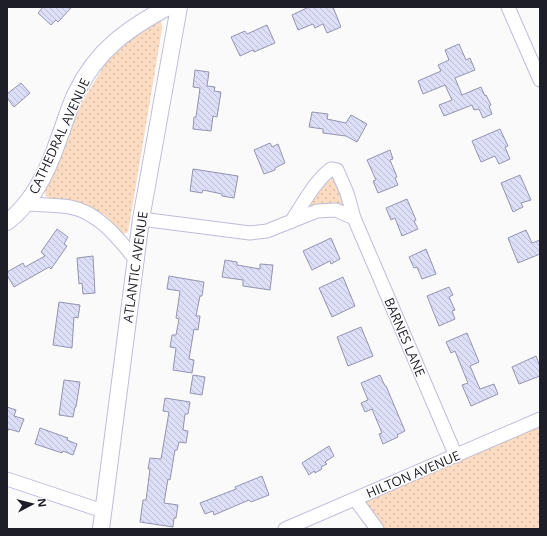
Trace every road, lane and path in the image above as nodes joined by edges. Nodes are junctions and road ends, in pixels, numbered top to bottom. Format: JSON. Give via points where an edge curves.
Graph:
{"nodes":[{"id":1,"x":168,"y":7,"type":"edge"},
{"id":2,"x":179,"y":7,"type":"edge"},
{"id":3,"x":508,"y":7,"type":"edge"},
{"id":4,"x":540,"y":80,"type":"edge"},
{"id":5,"x":27,"y":204,"type":"junction"},
{"id":6,"x":354,"y":218,"type":"junction"},
{"id":7,"x":141,"y":219,"type":"junction"},
{"id":8,"x":7,"y":222,"type":"edge"},
{"id":9,"x":291,"y":222,"type":"junction"},
{"id":10,"x":136,"y":260,"type":"junction"},
{"id":11,"x":540,"y":419,"type":"edge"},
{"id":12,"x":456,"y":456,"type":"junction"},
{"id":13,"x":7,"y":479,"type":"edge"},
{"id":14,"x":355,"y":499,"type":"junction"},
{"id":15,"x":104,"y":511,"type":"junction"},
{"id":16,"x":101,"y":529,"type":"edge"},
{"id":17,"x":285,"y":529,"type":"edge"},
{"id":18,"x":377,"y":529,"type":"edge"}],
"edges":[{"from":1,"to":5,"type":"street","name":"CATHEDRAL AVENUE","via":[[129,30],[92,66],[67,113],[51,160]]},
{"from":2,"to":7,"type":"street","name":"ATLANTIC AVENUE"},
{"from":3,"to":4,"type":"street"},
{"from":5,"to":8,"type":"street","name":"CATHEDRAL AVENUE"},
{"from":5,"to":10,"type":"street","via":[[70,207],[95,218],[117,237]]},
{"from":6,"to":9,"type":"street","via":[[336,210],[317,211]]},
{"from":6,"to":9,"type":"street","name":"BARNES LANE","via":[[337,170],[331,169]]},
{"from":6,"to":12,"type":"street","name":"BARNES LANE"},
{"from":7,"to":9,"type":"street","via":[[250,234]]},
{"from":7,"to":10,"type":"street","name":"ATLANTIC AVENUE"},
{"from":10,"to":15,"type":"street","name":"ATLANTIC AVENUE"},
{"from":11,"to":12,"type":"street","name":"HILTON AVENUE"},
{"from":12,"to":14,"type":"street","name":"HILTON AVENUE"},
{"from":13,"to":15,"type":"street"},
{"from":14,"to":17,"type":"street","name":"HILTON AVENUE"},
{"from":14,"to":18,"type":"street"},
{"from":15,"to":16,"type":"street","name":"ATLANTIC AVENUE"}]}
